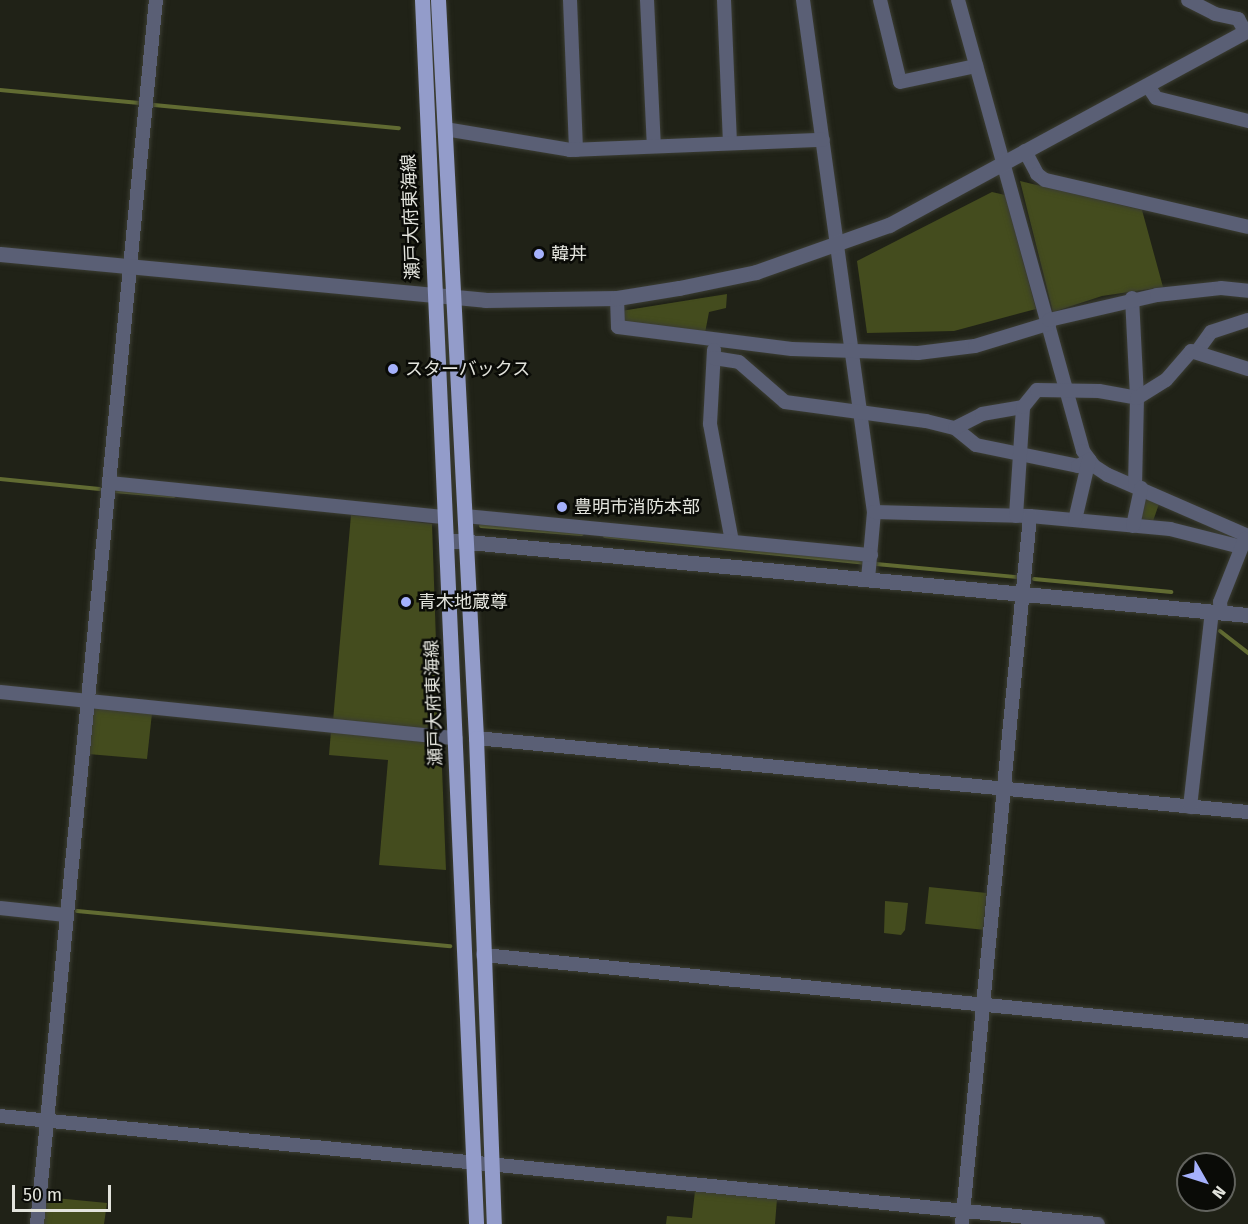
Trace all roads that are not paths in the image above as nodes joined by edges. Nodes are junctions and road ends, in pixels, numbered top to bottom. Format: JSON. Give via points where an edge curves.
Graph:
{"nodes":[{"id":1,"x":156,"y":0,"type":"edge"},
{"id":2,"x":422,"y":0,"type":"edge"},
{"id":3,"x":438,"y":0,"type":"edge"},
{"id":4,"x":570,"y":0,"type":"edge"},
{"id":5,"x":647,"y":0,"type":"edge"},
{"id":6,"x":724,"y":0,"type":"edge"},
{"id":7,"x":803,"y":0,"type":"edge"},
{"id":8,"x":880,"y":0,"type":"edge"},
{"id":9,"x":958,"y":0,"type":"edge"},
{"id":10,"x":1188,"y":0,"type":"edge"},
{"id":11,"x":1216,"y":7,"type":"edge"},
{"id":12,"x":1247,"y":31,"type":"edge"},
{"id":13,"x":976,"y":66,"type":"junction"},
{"id":14,"x":1148,"y":86,"type":"junction"},
{"id":15,"x":1248,"y":121,"type":"edge"},
{"id":16,"x":445,"y":129,"type":"junction"},
{"id":17,"x":823,"y":140,"type":"junction"},
{"id":18,"x":730,"y":142,"type":"junction"},
{"id":19,"x":654,"y":146,"type":"junction"},
{"id":20,"x":576,"y":150,"type":"junction"},
{"id":21,"x":1025,"y":151,"type":"junction"},
{"id":22,"x":1001,"y":164,"type":"junction"},
{"id":23,"x":1248,"y":226,"type":"edge"},
{"id":24,"x":836,"y":246,"type":"junction"},
{"id":25,"x":0,"y":254,"type":"edge"},
{"id":26,"x":129,"y":267,"type":"junction"},
{"id":27,"x":1248,"y":291,"type":"edge"},
{"id":28,"x":433,"y":296,"type":"junction"},
{"id":29,"x":453,"y":297,"type":"junction"},
{"id":30,"x":617,"y":298,"type":"junction"},
{"id":31,"x":1132,"y":298,"type":"junction"},
{"id":32,"x":1248,"y":320,"type":"edge"},
{"id":33,"x":1049,"y":322,"type":"junction"},
{"id":34,"x":715,"y":339,"type":"junction"},
{"id":35,"x":851,"y":350,"type":"junction"},
{"id":36,"x":1198,"y":350,"type":"junction"},
{"id":37,"x":714,"y":358,"type":"junction"},
{"id":38,"x":1248,"y":369,"type":"edge"},
{"id":39,"x":1065,"y":388,"type":"junction"},
{"id":40,"x":1137,"y":398,"type":"junction"},
{"id":41,"x":1023,"y":407,"type":"junction"},
{"id":42,"x":860,"y":412,"type":"junction"},
{"id":43,"x":955,"y":428,"type":"junction"},
{"id":44,"x":1018,"y":454,"type":"junction"},
{"id":45,"x":1089,"y":460,"type":"junction"},
{"id":46,"x":109,"y":483,"type":"junction"},
{"id":47,"x":1138,"y":487,"type":"junction"},
{"id":48,"x":874,"y":512,"type":"junction"},
{"id":49,"x":465,"y":516,"type":"junction"},
{"id":50,"x":1023,"y":516,"type":"junction"},
{"id":51,"x":443,"y":517,"type":"junction"},
{"id":52,"x":1076,"y":520,"type":"junction"},
{"id":53,"x":1133,"y":526,"type":"junction"},
{"id":54,"x":596,"y":528,"type":"junction"},
{"id":55,"x":1246,"y":538,"type":"edge"},
{"id":56,"x":447,"y":540,"type":"junction"},
{"id":57,"x":466,"y":541,"type":"junction"},
{"id":58,"x":732,"y":541,"type":"junction"},
{"id":59,"x":593,"y":552,"type":"junction"},
{"id":60,"x":871,"y":555,"type":"junction"},
{"id":61,"x":868,"y":579,"type":"junction"},
{"id":62,"x":1022,"y":592,"type":"junction"},
{"id":63,"x":1217,"y":612,"type":"junction"},
{"id":64,"x":1248,"y":615,"type":"edge"},
{"id":65,"x":0,"y":692,"type":"edge"},
{"id":66,"x":87,"y":701,"type":"junction"},
{"id":67,"x":456,"y":738,"type":"junction"},
{"id":68,"x":476,"y":738,"type":"junction"},
{"id":69,"x":1003,"y":789,"type":"junction"},
{"id":70,"x":1190,"y":807,"type":"junction"},
{"id":71,"x":1248,"y":812,"type":"edge"},
{"id":72,"x":0,"y":908,"type":"edge"},
{"id":73,"x":66,"y":915,"type":"junction"},
{"id":74,"x":483,"y":955,"type":"junction"},
{"id":75,"x":982,"y":1004,"type":"junction"},
{"id":76,"x":1248,"y":1031,"type":"edge"},
{"id":77,"x":0,"y":1116,"type":"edge"},
{"id":78,"x":47,"y":1121,"type":"junction"},
{"id":79,"x":473,"y":1162,"type":"junction"},
{"id":80,"x":491,"y":1163,"type":"junction"},
{"id":81,"x":963,"y":1217,"type":"edge"},
{"id":82,"x":37,"y":1224,"type":"edge"},
{"id":83,"x":476,"y":1224,"type":"edge"},
{"id":84,"x":494,"y":1224,"type":"edge"},
{"id":85,"x":1098,"y":1224,"type":"edge"}],
"edges":[{"from":1,"to":26,"type":"street"},
{"from":2,"to":28,"type":"main road","name":"瀬戸大府東海線"},
{"from":3,"to":16,"type":"main road","name":"瀬戸大府東海線"},
{"from":4,"to":20,"type":"street"},
{"from":5,"to":19,"type":"street"},
{"from":6,"to":18,"type":"street"},
{"from":7,"to":17,"type":"street"},
{"from":8,"to":13,"type":"street","via":[[900,82]]},
{"from":9,"to":13,"type":"street"},
{"from":10,"to":11,"type":"street"},
{"from":11,"to":12,"type":"street","via":[[1238,19]]},
{"from":12,"to":14,"type":"street"},
{"from":13,"to":22,"type":"street"},
{"from":14,"to":15,"type":"street","via":[[1156,98]]},
{"from":14,"to":21,"type":"street"},
{"from":16,"to":20,"type":"street"},
{"from":16,"to":29,"type":"main road","name":"瀬戸大府東海線"},
{"from":17,"to":18,"type":"street"},
{"from":17,"to":24,"type":"street"},
{"from":18,"to":19,"type":"street"},
{"from":19,"to":20,"type":"street"},
{"from":21,"to":22,"type":"street"},
{"from":21,"to":23,"type":"street","via":[[1037,174],[1045,180]]},
{"from":22,"to":24,"type":"street","via":[[889,225]]},
{"from":22,"to":33,"type":"street"},
{"from":24,"to":30,"type":"street","via":[[756,272]]},
{"from":24,"to":35,"type":"street"},
{"from":25,"to":26,"type":"street"},
{"from":26,"to":28,"type":"street"},
{"from":26,"to":46,"type":"street"},
{"from":27,"to":31,"type":"street","via":[[1221,288]]},
{"from":28,"to":29,"type":"street"},
{"from":28,"to":51,"type":"main road","name":"瀬戸大府東海線"},
{"from":29,"to":30,"type":"street"},
{"from":29,"to":49,"type":"main road","name":"瀬戸大府東海線"},
{"from":30,"to":34,"type":"street","via":[[618,327]]},
{"from":31,"to":33,"type":"street"},
{"from":31,"to":40,"type":"street"},
{"from":32,"to":36,"type":"street","via":[[1211,332]]},
{"from":33,"to":35,"type":"street","via":[[975,346],[918,353]]},
{"from":33,"to":39,"type":"street"},
{"from":34,"to":35,"type":"street","via":[[792,349]]},
{"from":34,"to":37,"type":"street"},
{"from":35,"to":42,"type":"street"},
{"from":36,"to":38,"type":"street"},
{"from":36,"to":40,"type":"street","via":[[1191,351],[1166,380]]},
{"from":37,"to":42,"type":"street","via":[[739,362],[785,402]]},
{"from":37,"to":58,"type":"street","via":[[710,424]]},
{"from":39,"to":40,"type":"street"},
{"from":39,"to":41,"type":"street","via":[[1037,390]]},
{"from":39,"to":45,"type":"street"},
{"from":40,"to":47,"type":"street"},
{"from":41,"to":43,"type":"street","via":[[982,414]]},
{"from":41,"to":44,"type":"street"},
{"from":42,"to":43,"type":"street"},
{"from":42,"to":48,"type":"street"},
{"from":43,"to":44,"type":"street","via":[[976,445]]},
{"from":44,"to":45,"type":"street","via":[[1078,466]]},
{"from":44,"to":50,"type":"street"},
{"from":45,"to":47,"type":"street","via":[[1108,475]]},
{"from":45,"to":52,"type":"street"},
{"from":46,"to":51,"type":"street"},
{"from":46,"to":66,"type":"street"},
{"from":47,"to":53,"type":"street"},
{"from":47,"to":55,"type":"street"},
{"from":48,"to":50,"type":"street"},
{"from":48,"to":60,"type":"street"},
{"from":49,"to":54,"type":"street"},
{"from":49,"to":57,"type":"main road","name":"瀬戸大府東海線"},
{"from":50,"to":52,"type":"street"},
{"from":50,"to":62,"type":"street"},
{"from":51,"to":56,"type":"main road","name":"瀬戸大府東海線"},
{"from":52,"to":53,"type":"street"},
{"from":53,"to":55,"type":"street"},
{"from":54,"to":58,"type":"street"},
{"from":54,"to":59,"type":"street"},
{"from":55,"to":63,"type":"street"},
{"from":56,"to":57,"type":"street"},
{"from":56,"to":67,"type":"main road","name":"瀬戸大府東海線"},
{"from":57,"to":59,"type":"street"},
{"from":57,"to":68,"type":"main road","name":"瀬戸大府東海線"},
{"from":58,"to":60,"type":"street"},
{"from":59,"to":61,"type":"street"},
{"from":60,"to":61,"type":"street"},
{"from":61,"to":62,"type":"street"},
{"from":62,"to":63,"type":"street"},
{"from":62,"to":69,"type":"street"},
{"from":63,"to":64,"type":"street"},
{"from":63,"to":70,"type":"street"},
{"from":65,"to":66,"type":"street"},
{"from":66,"to":67,"type":"street"},
{"from":66,"to":73,"type":"street"},
{"from":67,"to":79,"type":"main road","name":"瀬戸大府東海線"},
{"from":68,"to":69,"type":"street"},
{"from":68,"to":74,"type":"main road","name":"瀬戸大府東海線"},
{"from":69,"to":70,"type":"street"},
{"from":69,"to":75,"type":"street"},
{"from":70,"to":71,"type":"street"},
{"from":72,"to":73,"type":"street"},
{"from":73,"to":78,"type":"street"},
{"from":74,"to":75,"type":"street"},
{"from":74,"to":80,"type":"main road","name":"瀬戸大府東海線"},
{"from":75,"to":76,"type":"street"},
{"from":75,"to":81,"type":"street"},
{"from":77,"to":78,"type":"street"},
{"from":78,"to":79,"type":"street"},
{"from":78,"to":82,"type":"street"},
{"from":79,"to":80,"type":"street"},
{"from":79,"to":83,"type":"main road","name":"瀬戸大府東海線"},
{"from":80,"to":81,"type":"street"},
{"from":80,"to":84,"type":"main road","name":"瀬戸大府東海線"},
{"from":81,"to":85,"type":"street"}]}
